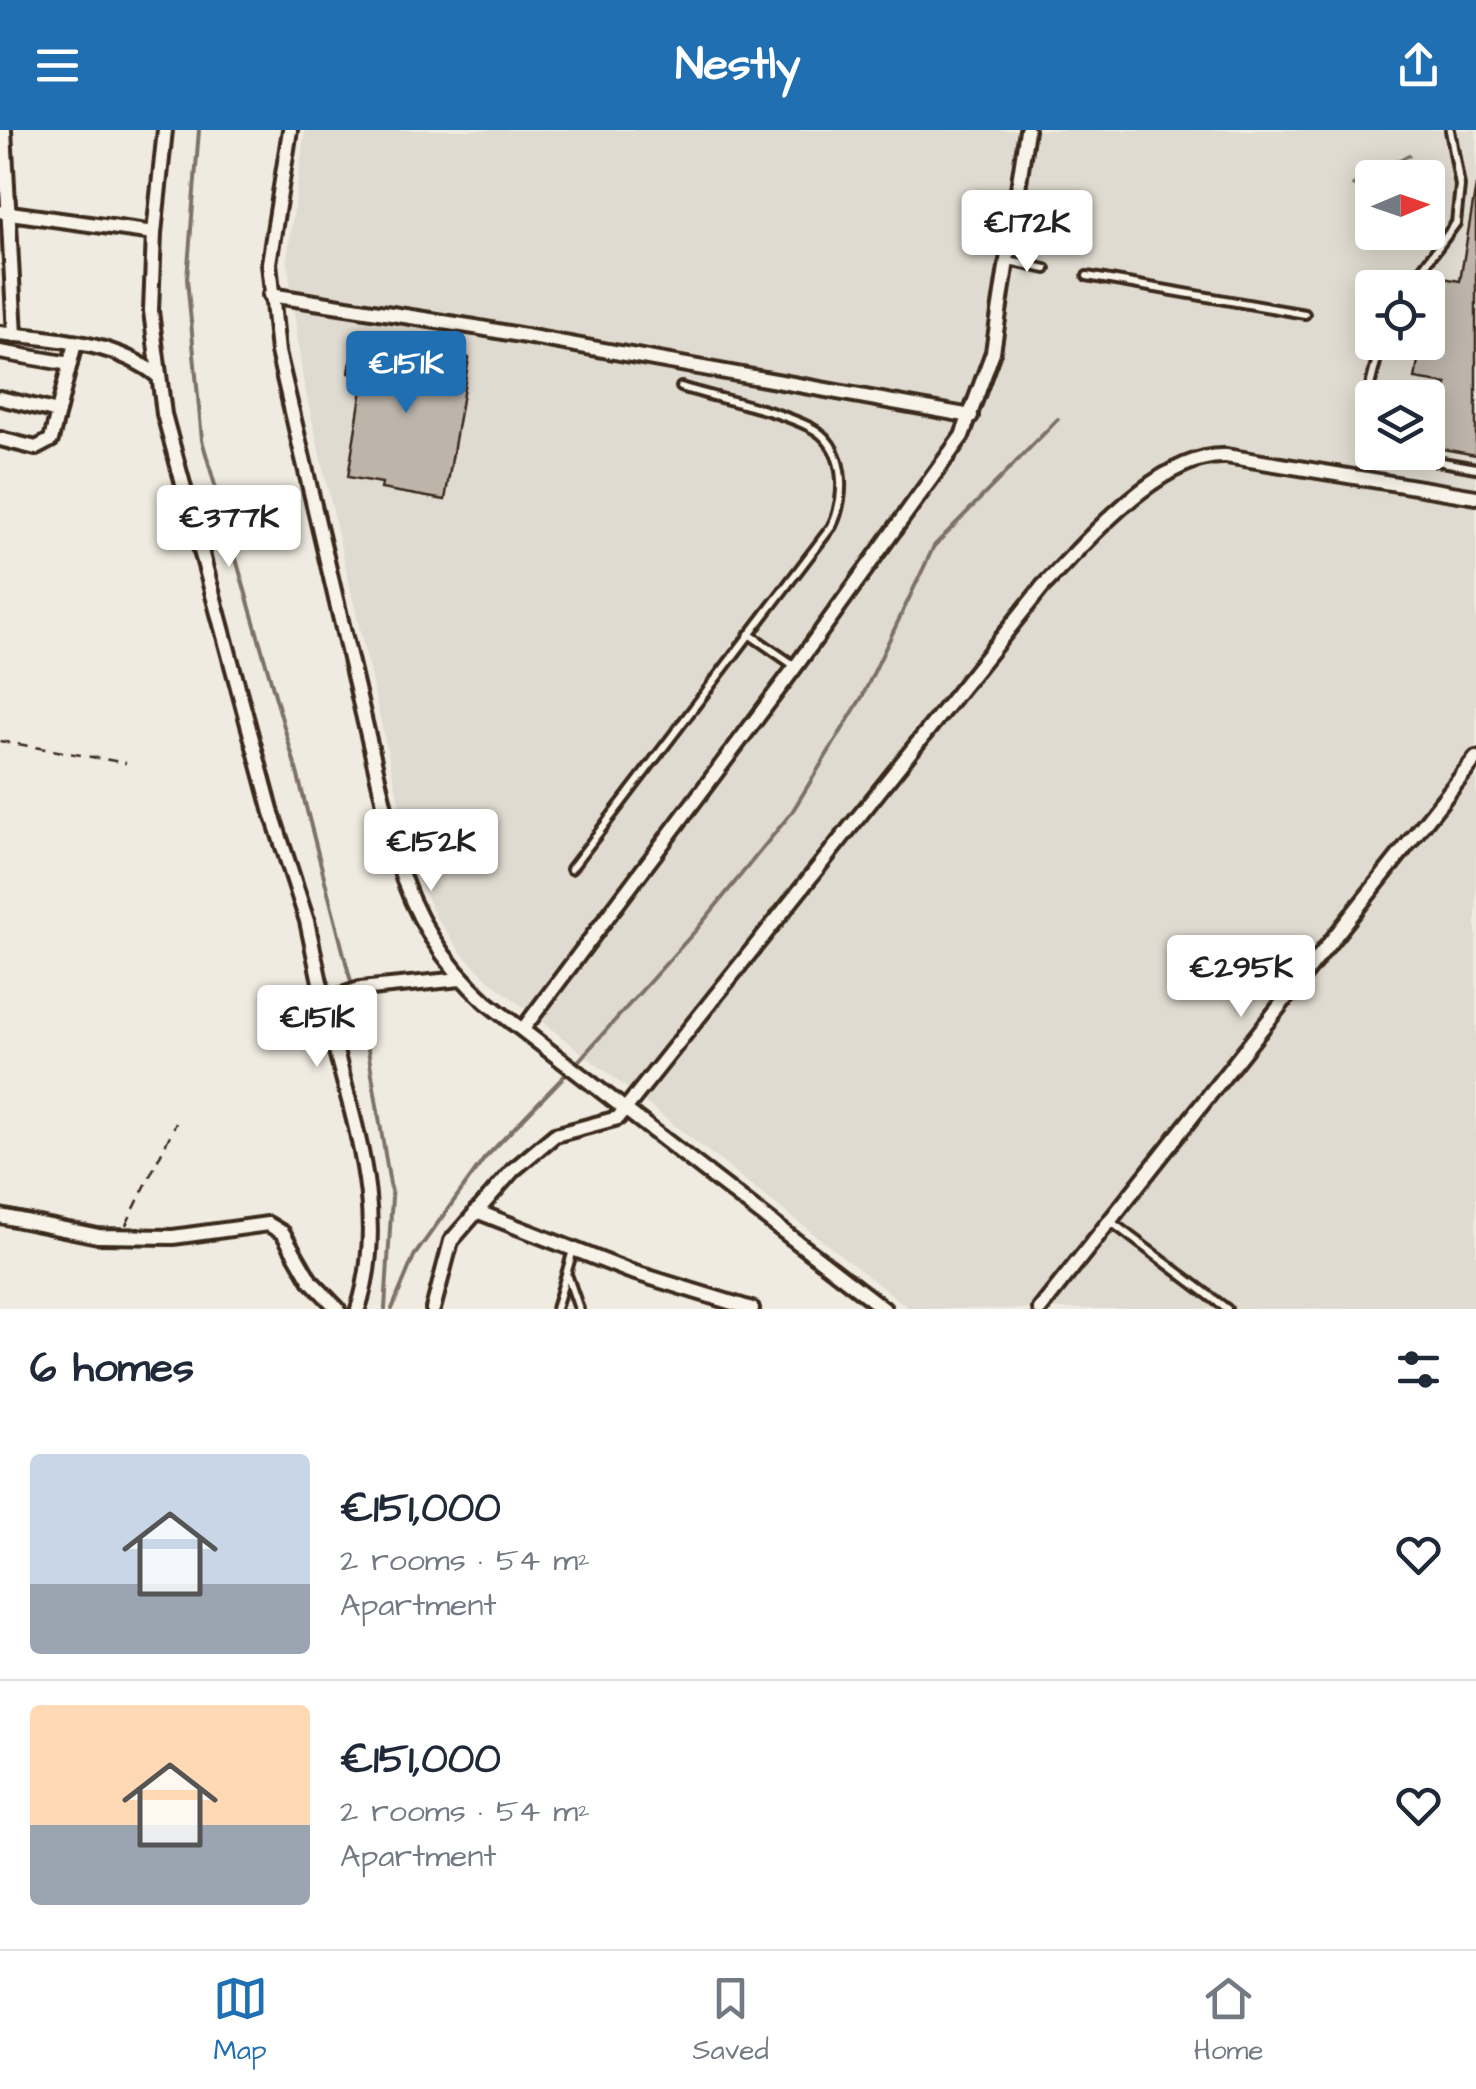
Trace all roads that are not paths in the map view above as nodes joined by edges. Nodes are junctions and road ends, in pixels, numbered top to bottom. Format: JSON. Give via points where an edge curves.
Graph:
{"nodes":[{"id":1,"x":4,"y":130,"type":"edge"},
{"id":2,"x":165,"y":130,"type":"edge"},
{"id":3,"x":290,"y":130,"type":"edge"},
{"id":4,"x":1027,"y":130,"type":"edge"},
{"id":5,"x":1450,"y":130,"type":"edge"},
{"id":6,"x":4,"y":212,"type":"edge"},
{"id":7,"x":154,"y":232,"type":"junction"},
{"id":8,"x":1008,"y":260,"type":"junction"},
{"id":9,"x":1046,"y":270,"type":"dead end"},
{"id":10,"x":1421,"y":270,"type":"edge"},
{"id":11,"x":1086,"y":276,"type":"dead end"},
{"id":12,"x":270,"y":296,"type":"junction"},
{"id":13,"x":1306,"y":314,"type":"dead end"},
{"id":14,"x":0,"y":333,"type":"edge"},
{"id":15,"x":15,"y":335,"type":"junction"},
{"id":16,"x":74,"y":344,"type":"junction"},
{"id":17,"x":0,"y":352,"type":"edge"},
{"id":18,"x":70,"y":364,"type":"junction"},
{"id":19,"x":158,"y":376,"type":"junction"},
{"id":20,"x":681,"y":387,"type":"dead end"},
{"id":21,"x":0,"y":398,"type":"edge"},
{"id":22,"x":58,"y":412,"type":"junction"},
{"id":23,"x":971,"y":416,"type":"junction"},
{"id":24,"x":0,"y":439,"type":"edge"},
{"id":25,"x":1445,"y":462,"type":"edge"},
{"id":26,"x":1476,"y":468,"type":"edge"},
{"id":27,"x":1476,"y":496,"type":"edge"},
{"id":28,"x":749,"y":634,"type":"junction"},
{"id":29,"x":796,"y":666,"type":"junction"},
{"id":30,"x":1476,"y":758,"type":"edge"},
{"id":31,"x":570,"y":869,"type":"dead end"},
{"id":32,"x":461,"y":979,"type":"junction"},
{"id":33,"x":324,"y":1001,"type":"junction"},
{"id":34,"x":524,"y":1029,"type":"junction"},
{"id":35,"x":624,"y":1106,"type":"junction"},
{"id":36,"x":476,"y":1211,"type":"junction"},
{"id":37,"x":0,"y":1216,"type":"edge"},
{"id":38,"x":1110,"y":1221,"type":"junction"},
{"id":39,"x":573,"y":1248,"type":"junction"},
{"id":40,"x":567,"y":1276,"type":"junction"},
{"id":41,"x":1046,"y":1307,"type":"edge"},
{"id":42,"x":338,"y":1309,"type":"edge"},
{"id":43,"x":358,"y":1309,"type":"edge"},
{"id":44,"x":433,"y":1309,"type":"edge"},
{"id":45,"x":556,"y":1309,"type":"edge"},
{"id":46,"x":579,"y":1309,"type":"edge"},
{"id":47,"x":752,"y":1309,"type":"edge"},
{"id":48,"x":884,"y":1309,"type":"edge"},
{"id":49,"x":1226,"y":1309,"type":"edge"}],
"edges":[{"from":1,"to":6,"type":"street"},
{"from":2,"to":7,"type":"street"},
{"from":3,"to":12,"type":"street","via":[[271,241]]},
{"from":4,"to":8,"type":"street"},
{"from":5,"to":10,"type":"lane","via":[[1460,186],[1456,223]]},
{"from":6,"to":7,"type":"street"},
{"from":6,"to":15,"type":"street"},
{"from":7,"to":19,"type":"street","via":[[151,310]]},
{"from":8,"to":9,"type":"lane"},
{"from":8,"to":23,"type":"street","via":[[990,363]]},
{"from":11,"to":13,"type":"lane"},
{"from":12,"to":23,"type":"street"},
{"from":12,"to":32,"type":"street","via":[[321,544],[402,876],[422,923]]},
{"from":14,"to":15,"type":"street"},
{"from":15,"to":16,"type":"street"},
{"from":16,"to":18,"type":"street"},
{"from":16,"to":19,"type":"street","via":[[132,358]]},
{"from":17,"to":18,"type":"street"},
{"from":18,"to":22,"type":"street"},
{"from":19,"to":33,"type":"street","via":[[178,471]]},
{"from":20,"to":28,"type":"lane","via":[[812,428],[840,470],[842,492],[832,526]]},
{"from":21,"to":22,"type":"street"},
{"from":22,"to":24,"type":"street","via":[[44,447]]},
{"from":23,"to":29,"type":"street","via":[[941,469]]},
{"from":25,"to":26,"type":"lane"},
{"from":27,"to":35,"type":"street","via":[[1226,456],[1192,459],[1163,475],[1043,586]]},
{"from":28,"to":29,"type":"lane"},
{"from":28,"to":31,"type":"lane"},
{"from":29,"to":34,"type":"street"},
{"from":30,"to":38,"type":"street"},
{"from":32,"to":33,"type":"street","via":[[360,988]]},
{"from":32,"to":34,"type":"street"},
{"from":33,"to":43,"type":"street","via":[[368,1178]]},
{"from":34,"to":35,"type":"street"},
{"from":35,"to":36,"type":"street","via":[[612,1122],[544,1141]]},
{"from":35,"to":48,"type":"street"},
{"from":36,"to":39,"type":"street"},
{"from":36,"to":44,"type":"street","via":[[447,1249]]},
{"from":37,"to":42,"type":"street","via":[[67,1233],[120,1236],[274,1226]]},
{"from":38,"to":41,"type":"street"},
{"from":38,"to":49,"type":"lane"},
{"from":39,"to":40,"type":"lane"},
{"from":39,"to":47,"type":"street"},
{"from":40,"to":45,"type":"lane"},
{"from":40,"to":46,"type":"lane"}]}
